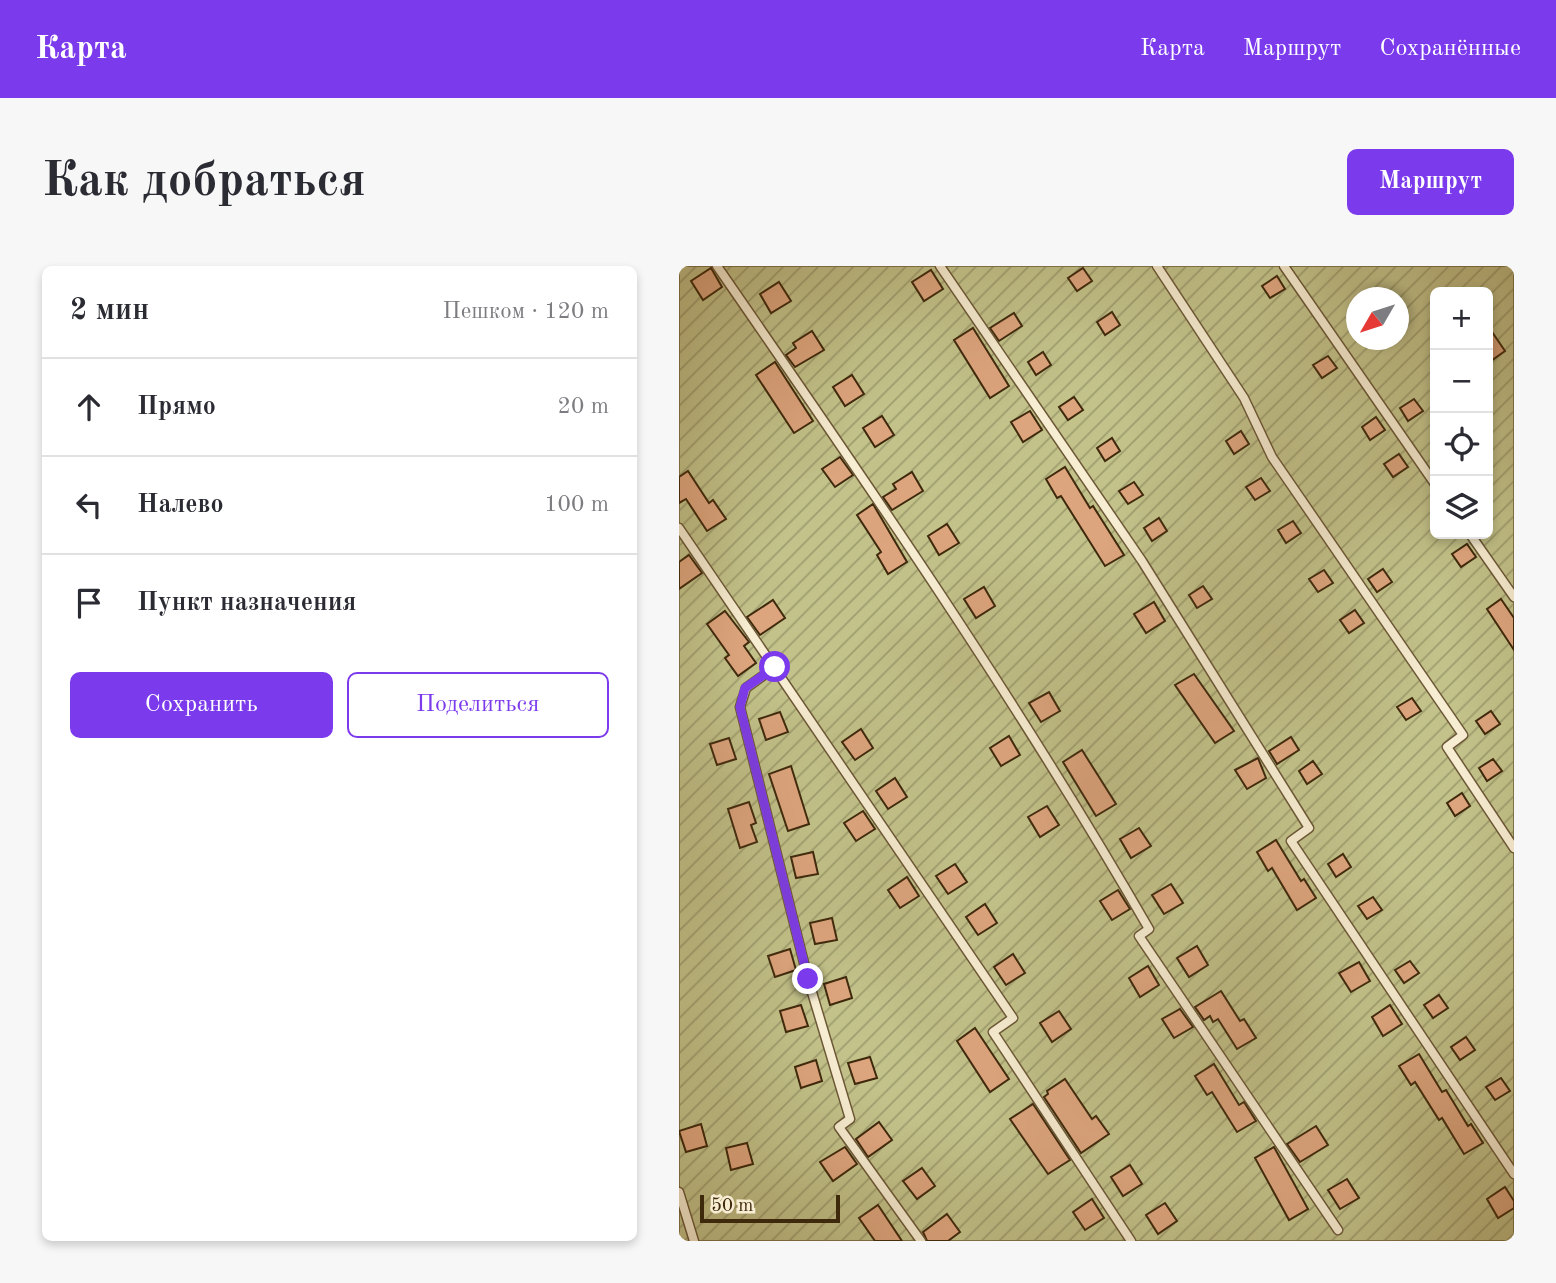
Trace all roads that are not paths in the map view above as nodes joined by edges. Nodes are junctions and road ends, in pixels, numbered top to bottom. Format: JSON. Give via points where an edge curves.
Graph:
{"nodes":[{"id":1,"x":717,"y":266,"type":"edge"},
{"id":2,"x":940,"y":266,"type":"edge"},
{"id":3,"x":1157,"y":266,"type":"edge"},
{"id":4,"x":1284,"y":266,"type":"edge"},
{"id":5,"x":1430,"y":477,"type":"edge"},
{"id":6,"x":679,"y":527,"type":"edge"},
{"id":7,"x":1473,"y":539,"type":"edge"},
{"id":8,"x":1514,"y":597,"type":"edge"},
{"id":9,"x":775,"y":667,"type":"junction"},
{"id":10,"x":1514,"y":848,"type":"edge"},
{"id":11,"x":1514,"y":1174,"type":"edge"},
{"id":12,"x":679,"y":1192,"type":"edge"},
{"id":13,"x":1338,"y":1230,"type":"dead end"},
{"id":14,"x":694,"y":1241,"type":"edge"},
{"id":15,"x":921,"y":1241,"type":"edge"},
{"id":16,"x":1131,"y":1241,"type":"edge"}],
"edges":[{"from":1,"to":13,"type":"lane","via":[[908,543],[1082,813],[1149,929],[1139,936]]},
{"from":2,"to":11,"type":"lane","via":[[1142,561],[1309,828],[1291,841]]},
{"from":3,"to":10,"type":"lane","via":[[1244,398],[1272,457],[1463,735],[1447,747]]},
{"from":4,"to":5,"type":"lane"},
{"from":6,"to":9,"type":"lane"},
{"from":7,"to":8,"type":"lane"},
{"from":9,"to":15,"type":"lane","via":[[745,688],[740,707],[808,979],[850,1119],[839,1127]]},
{"from":9,"to":16,"type":"lane","via":[[1013,1018],[993,1032]]},
{"from":12,"to":14,"type":"lane"}]}
